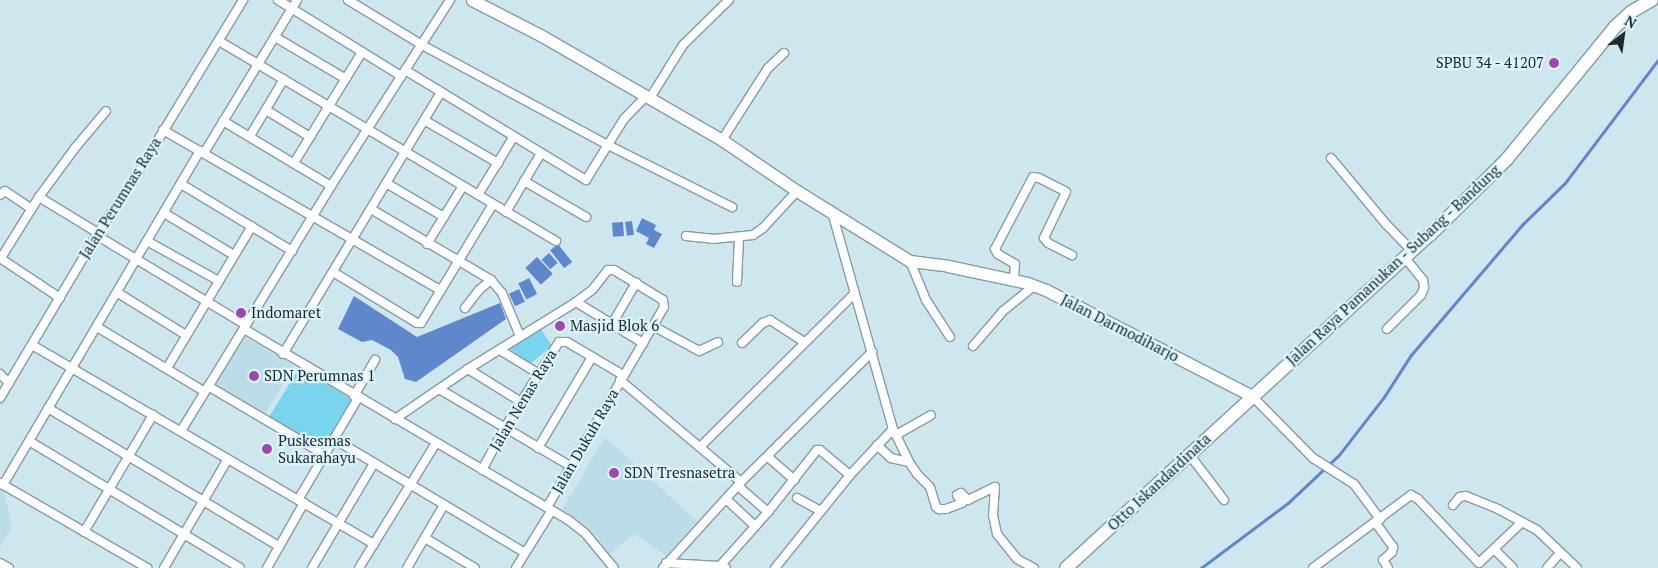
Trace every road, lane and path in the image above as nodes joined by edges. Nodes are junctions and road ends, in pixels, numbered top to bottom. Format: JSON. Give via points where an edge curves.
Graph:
{"nodes":[{"id":1,"x":243,"y":0,"type":"edge"},
{"id":2,"x":278,"y":0,"type":"edge"},
{"id":3,"x":297,"y":0,"type":"edge"},
{"id":4,"x":348,"y":0,"type":"edge"},
{"id":5,"x":450,"y":0,"type":"edge"},
{"id":6,"x":472,"y":0,"type":"edge"},
{"id":7,"x":729,"y":0,"type":"edge"},
{"id":8,"x":1652,"y":0,"type":"edge"},
{"id":9,"x":292,"y":9,"type":"junction"},
{"id":10,"x":275,"y":37,"type":"junction"},
{"id":11,"x":219,"y":40,"type":"junction"},
{"id":12,"x":422,"y":45,"type":"junction"},
{"id":13,"x":362,"y":52,"type":"junction"},
{"id":14,"x":784,"y":53,"type":"dead end"},
{"id":15,"x":259,"y":64,"type":"junction"},
{"id":16,"x":403,"y":73,"type":"junction"},
{"id":17,"x":346,"y":79,"type":"junction"},
{"id":18,"x":284,"y":80,"type":"junction"},
{"id":19,"x":441,"y":92,"type":"junction"},
{"id":20,"x":648,"y":97,"type":"junction"},
{"id":21,"x":329,"y":106,"type":"junction"},
{"id":22,"x":266,"y":110,"type":"junction"},
{"id":23,"x":106,"y":111,"type":"dead end"},
{"id":24,"x":424,"y":120,"type":"junction"},
{"id":25,"x":223,"y":121,"type":"junction"},
{"id":26,"x":368,"y":129,"type":"junction"},
{"id":27,"x":163,"y":130,"type":"junction"},
{"id":28,"x":250,"y":136,"type":"junction"},
{"id":29,"x":514,"y":136,"type":"junction"},
{"id":30,"x":310,"y":137,"type":"junction"},
{"id":31,"x":722,"y":140,"type":"junction"},
{"id":32,"x":608,"y":145,"type":"junction"},
{"id":33,"x":405,"y":151,"type":"junction"},
{"id":34,"x":202,"y":152,"type":"junction"},
{"id":35,"x":541,"y":153,"type":"junction"},
{"id":36,"x":1331,"y":158,"type":"dead end"},
{"id":37,"x":294,"y":163,"type":"junction"},
{"id":38,"x":498,"y":163,"type":"junction"},
{"id":39,"x":524,"y":181,"type":"junction"},
{"id":40,"x":386,"y":183,"type":"junction"},
{"id":41,"x":181,"y":184,"type":"junction"},
{"id":42,"x":331,"y":186,"type":"junction"},
{"id":43,"x":463,"y":186,"type":"junction"},
{"id":44,"x":797,"y":191,"type":"junction"},
{"id":45,"x":0,"y":195,"type":"edge"},
{"id":46,"x":478,"y":195,"type":"junction"},
{"id":47,"x":39,"y":197,"type":"junction"},
{"id":48,"x":493,"y":204,"type":"junction"},
{"id":49,"x":732,"y":207,"type":"dead end"},
{"id":50,"x":32,"y":209,"type":"junction"},
{"id":51,"x":371,"y":209,"type":"junction"},
{"id":52,"x":506,"y":212,"type":"junction"},
{"id":53,"x":832,"y":212,"type":"junction"},
{"id":54,"x":164,"y":213,"type":"junction"},
{"id":55,"x":313,"y":217,"type":"junction"},
{"id":56,"x":444,"y":217,"type":"junction"},
{"id":57,"x":586,"y":217,"type":"dead end"},
{"id":58,"x":252,"y":226,"type":"junction"},
{"id":59,"x":97,"y":234,"type":"junction"},
{"id":60,"x":686,"y":236,"type":"dead end"},
{"id":61,"x":739,"y":238,"type":"junction"},
{"id":62,"x":352,"y":239,"type":"junction"},
{"id":63,"x":147,"y":241,"type":"junction"},
{"id":64,"x":556,"y":241,"type":"dead end"},
{"id":65,"x":428,"y":244,"type":"junction"},
{"id":66,"x":292,"y":251,"type":"junction"},
{"id":67,"x":1408,"y":254,"type":"junction"},
{"id":68,"x":234,"y":255,"type":"junction"},
{"id":69,"x":1072,"y":255,"type":"dead end"},
{"id":70,"x":1,"y":258,"type":"edge"},
{"id":71,"x":137,"y":260,"type":"junction"},
{"id":72,"x":458,"y":261,"type":"junction"},
{"id":73,"x":910,"y":261,"type":"junction"},
{"id":74,"x":333,"y":272,"type":"junction"},
{"id":75,"x":491,"y":280,"type":"junction"},
{"id":76,"x":219,"y":281,"type":"junction"},
{"id":77,"x":1014,"y":281,"type":"junction"},
{"id":78,"x":737,"y":282,"type":"dead end"},
{"id":79,"x":636,"y":284,"type":"junction"},
{"id":80,"x":1034,"y":286,"type":"junction"},
{"id":81,"x":440,"y":290,"type":"junction"},
{"id":82,"x":118,"y":293,"type":"junction"},
{"id":83,"x":855,"y":294,"type":"junction"},
{"id":84,"x":60,"y":298,"type":"junction"},
{"id":85,"x":206,"y":301,"type":"junction"},
{"id":86,"x":576,"y":302,"type":"junction"},
{"id":87,"x":465,"y":308,"type":"dead end"},
{"id":88,"x":612,"y":324,"type":"junction"},
{"id":89,"x":653,"y":326,"type":"junction"},
{"id":90,"x":98,"y":327,"type":"junction"},
{"id":91,"x":245,"y":327,"type":"junction"},
{"id":92,"x":1387,"y":328,"type":"dead end"},
{"id":93,"x":186,"y":335,"type":"junction"},
{"id":94,"x":520,"y":336,"type":"junction"},
{"id":95,"x":950,"y":337,"type":"dead end"},
{"id":96,"x":718,"y":342,"type":"dead end"},
{"id":97,"x":804,"y":342,"type":"junction"},
{"id":98,"x":643,"y":343,"type":"junction"},
{"id":99,"x":742,"y":343,"type":"dead end"},
{"id":100,"x":32,"y":345,"type":"junction"},
{"id":101,"x":973,"y":346,"type":"dead end"},
{"id":102,"x":500,"y":350,"type":"junction"},
{"id":103,"x":872,"y":352,"type":"junction"},
{"id":104,"x":284,"y":354,"type":"junction"},
{"id":105,"x":592,"y":357,"type":"junction"},
{"id":106,"x":375,"y":360,"type":"dead end"},
{"id":107,"x":72,"y":368,"type":"junction"},
{"id":108,"x":167,"y":368,"type":"junction"},
{"id":109,"x":468,"y":369,"type":"junction"},
{"id":110,"x":0,"y":374,"type":"edge"},
{"id":111,"x":539,"y":374,"type":"junction"},
{"id":112,"x":622,"y":377,"type":"junction"},
{"id":113,"x":9,"y":383,"type":"junction"},
{"id":114,"x":206,"y":389,"type":"junction"},
{"id":115,"x":439,"y":389,"type":"junction"},
{"id":116,"x":1252,"y":396,"type":"junction"},
{"id":117,"x":356,"y":397,"type":"junction"},
{"id":118,"x":0,"y":398,"type":"edge"},
{"id":119,"x":521,"y":402,"type":"junction"},
{"id":120,"x":48,"y":408,"type":"junction"},
{"id":121,"x":153,"y":415,"type":"junction"},
{"id":122,"x":932,"y":415,"type":"dead end"},
{"id":123,"x":394,"y":419,"type":"junction"},
{"id":124,"x":504,"y":428,"type":"junction"},
{"id":125,"x":181,"y":431,"type":"junction"},
{"id":126,"x":894,"y":432,"type":"junction"},
{"id":127,"x":334,"y":440,"type":"junction"},
{"id":128,"x":29,"y":441,"type":"junction"},
{"id":129,"x":436,"y":442,"type":"junction"},
{"id":130,"x":877,"y":445,"type":"junction"},
{"id":131,"x":700,"y":447,"type":"junction"},
{"id":132,"x":538,"y":448,"type":"junction"},
{"id":133,"x":1189,"y":454,"type":"junction"},
{"id":134,"x":325,"y":455,"type":"junction"},
{"id":135,"x":129,"y":456,"type":"junction"},
{"id":136,"x":768,"y":457,"type":"junction"},
{"id":137,"x":228,"y":459,"type":"junction"},
{"id":138,"x":909,"y":462,"type":"junction"},
{"id":139,"x":374,"y":463,"type":"junction"},
{"id":140,"x":570,"y":466,"type":"junction"},
{"id":141,"x":482,"y":470,"type":"junction"},
{"id":142,"x":850,"y":475,"type":"junction"},
{"id":143,"x":794,"y":480,"type":"junction"},
{"id":144,"x":1,"y":484,"type":"edge"},
{"id":145,"x":410,"y":484,"type":"junction"},
{"id":146,"x":740,"y":484,"type":"junction"},
{"id":147,"x":109,"y":489,"type":"junction"},
{"id":148,"x":726,"y":498,"type":"junction"},
{"id":149,"x":797,"y":498,"type":"dead end"},
{"id":150,"x":1224,"y":500,"type":"dead end"},
{"id":151,"x":301,"y":501,"type":"junction"},
{"id":152,"x":204,"y":502,"type":"junction"},
{"id":153,"x":444,"y":505,"type":"junction"},
{"id":154,"x":1453,"y":505,"type":"dead end"},
{"id":155,"x":549,"y":509,"type":"junction"},
{"id":156,"x":820,"y":511,"type":"junction"},
{"id":157,"x":768,"y":512,"type":"junction"},
{"id":158,"x":1377,"y":520,"type":"junction"},
{"id":159,"x":1522,"y":522,"type":"junction"},
{"id":160,"x":339,"y":523,"type":"junction"},
{"id":161,"x":755,"y":526,"type":"junction"},
{"id":162,"x":84,"y":532,"type":"junction"},
{"id":163,"x":185,"y":534,"type":"junction"},
{"id":164,"x":425,"y":538,"type":"junction"},
{"id":165,"x":374,"y":544,"type":"junction"},
{"id":166,"x":279,"y":546,"type":"junction"},
{"id":167,"x":1495,"y":550,"type":"junction"},
{"id":168,"x":525,"y":553,"type":"junction"},
{"id":169,"x":1560,"y":553,"type":"junction"},
{"id":170,"x":0,"y":563,"type":"edge"},
{"id":171,"x":664,"y":565,"type":"edge"},
{"id":172,"x":1323,"y":565,"type":"edge"},
{"id":173,"x":723,"y":567,"type":"edge"},
{"id":174,"x":9,"y":568,"type":"edge"},
{"id":175,"x":147,"y":568,"type":"edge"},
{"id":176,"x":164,"y":568,"type":"edge"},
{"id":177,"x":240,"y":568,"type":"edge"},
{"id":178,"x":267,"y":568,"type":"edge"},
{"id":179,"x":312,"y":568,"type":"edge"},
{"id":180,"x":359,"y":568,"type":"edge"},
{"id":181,"x":407,"y":568,"type":"edge"},
{"id":182,"x":476,"y":568,"type":"edge"},
{"id":183,"x":516,"y":568,"type":"edge"},
{"id":184,"x":614,"y":568,"type":"edge"},
{"id":185,"x":775,"y":568,"type":"edge"},
{"id":186,"x":1034,"y":568,"type":"edge"},
{"id":187,"x":1066,"y":568,"type":"edge"},
{"id":188,"x":1313,"y":568,"type":"edge"},
{"id":189,"x":1388,"y":568,"type":"edge"},
{"id":190,"x":1513,"y":568,"type":"edge"},
{"id":191,"x":1547,"y":568,"type":"edge"},
{"id":192,"x":1577,"y":568,"type":"edge"}],
"edges":[{"from":1,"to":11,"type":"street","name":"Jalan Perumnas Raya"},
{"from":2,"to":9,"type":"street"},
{"from":3,"to":9,"type":"street"},
{"from":4,"to":12,"type":"street"},
{"from":5,"to":12,"type":"street"},
{"from":6,"to":20,"type":"street"},
{"from":7,"to":20,"type":"street","via":[[683,45]]},
{"from":8,"to":67,"type":"main road","name":"Jalan Raya Pamanukan - Subang - Bandung","via":[[1631,12],[1615,27],[1507,159]]},
{"from":9,"to":10,"type":"street"},
{"from":9,"to":13,"type":"street"},
{"from":10,"to":15,"type":"street"},
{"from":10,"to":17,"type":"street"},
{"from":11,"to":15,"type":"street"},
{"from":11,"to":27,"type":"street","name":"Jalan Perumnas Raya"},
{"from":12,"to":16,"type":"street"},
{"from":12,"to":32,"type":"street"},
{"from":13,"to":16,"type":"street"},
{"from":13,"to":17,"type":"street"},
{"from":14,"to":31,"type":"street","via":[[768,68]]},
{"from":15,"to":18,"type":"street"},
{"from":15,"to":25,"type":"street"},
{"from":16,"to":19,"type":"street"},
{"from":16,"to":26,"type":"street"},
{"from":17,"to":21,"type":"street"},
{"from":18,"to":21,"type":"street"},
{"from":18,"to":22,"type":"street"},
{"from":19,"to":24,"type":"street"},
{"from":19,"to":29,"type":"street"},
{"from":20,"to":31,"type":"street"},
{"from":20,"to":32,"type":"street","via":[[624,119]]},
{"from":21,"to":26,"type":"street"},
{"from":21,"to":30,"type":"street"},
{"from":22,"to":28,"type":"street"},
{"from":22,"to":30,"type":"street"},
{"from":23,"to":47,"type":"street"},
{"from":24,"to":33,"type":"street"},
{"from":24,"to":38,"type":"street"},
{"from":25,"to":28,"type":"street"},
{"from":25,"to":34,"type":"street"},
{"from":26,"to":33,"type":"street"},
{"from":26,"to":42,"type":"street"},
{"from":27,"to":34,"type":"street"},
{"from":27,"to":59,"type":"street","name":"Jalan Perumnas Raya"},
{"from":28,"to":37,"type":"street"},
{"from":29,"to":35,"type":"street"},
{"from":29,"to":38,"type":"street"},
{"from":30,"to":37,"type":"street"},
{"from":31,"to":44,"type":"street"},
{"from":32,"to":35,"type":"street","via":[[586,180]]},
{"from":32,"to":49,"type":"street"},
{"from":33,"to":40,"type":"street"},
{"from":33,"to":43,"type":"street"},
{"from":34,"to":41,"type":"street"},
{"from":34,"to":55,"type":"street"},
{"from":35,"to":39,"type":"street"},
{"from":36,"to":67,"type":"street"},
{"from":37,"to":42,"type":"street"},
{"from":38,"to":46,"type":"street"},
{"from":39,"to":52,"type":"street"},
{"from":39,"to":57,"type":"street"},
{"from":40,"to":51,"type":"street"},
{"from":40,"to":56,"type":"street"},
{"from":41,"to":54,"type":"street"},
{"from":41,"to":58,"type":"street"},
{"from":42,"to":55,"type":"street"},
{"from":43,"to":46,"type":"street"},
{"from":43,"to":56,"type":"street"},
{"from":44,"to":53,"type":"street"},
{"from":44,"to":61,"type":"street","via":[[760,231]]},
{"from":45,"to":50,"type":"street","via":[[5,191]]},
{"from":46,"to":48,"type":"street"},
{"from":47,"to":50,"type":"street"},
{"from":47,"to":59,"type":"street"},
{"from":48,"to":52,"type":"street"},
{"from":48,"to":72,"type":"street"},
{"from":50,"to":70,"type":"street"},
{"from":51,"to":62,"type":"street"},
{"from":51,"to":65,"type":"street"},
{"from":52,"to":64,"type":"street"},
{"from":53,"to":73,"type":"street"},
{"from":53,"to":83,"type":"street"},
{"from":54,"to":63,"type":"street"},
{"from":54,"to":68,"type":"street"},
{"from":55,"to":62,"type":"street"},
{"from":55,"to":66,"type":"street"},
{"from":56,"to":65,"type":"street"},
{"from":58,"to":66,"type":"street"},
{"from":58,"to":68,"type":"street"},
{"from":59,"to":71,"type":"street"},
{"from":59,"to":84,"type":"street","name":"Jalan Perumnas Raya"},
{"from":60,"to":61,"type":"street"},
{"from":61,"to":78,"type":"street"},
{"from":62,"to":74,"type":"street"},
{"from":62,"to":81,"type":"street"},
{"from":63,"to":71,"type":"street"},
{"from":63,"to":76,"type":"street"},
{"from":65,"to":72,"type":"street"},
{"from":66,"to":91,"type":"street"},
{"from":67,"to":92,"type":"street","via":[[1423,280],[1424,288],[1421,295]]},
{"from":67,"to":116,"type":"main road","name":"Jalan Raya Pamanukan - Subang - Bandung"},
{"from":68,"to":76,"type":"street"},
{"from":69,"to":77,"type":"street","via":[[1048,244],[1044,238],[1066,192],[1033,177],[996,246],[998,254],[1015,264]]},
{"from":70,"to":84,"type":"street"},
{"from":71,"to":82,"type":"street"},
{"from":71,"to":85,"type":"street"},
{"from":72,"to":75,"type":"street"},
{"from":72,"to":81,"type":"street"},
{"from":73,"to":77,"type":"street","name":"Jalan Darmodiharjo"},
{"from":73,"to":95,"type":"street","via":[[926,300]]},
{"from":74,"to":81,"type":"street","via":[[419,323]]},
{"from":74,"to":104,"type":"street"},
{"from":75,"to":87,"type":"street"},
{"from":75,"to":94,"type":"street","via":[[502,293]]},
{"from":76,"to":85,"type":"street"},
{"from":77,"to":80,"type":"street","name":"Jalan Darmodiharjo"},
{"from":79,"to":86,"type":"street","via":[[610,269],[593,289]]},
{"from":79,"to":88,"type":"street"},
{"from":79,"to":89,"type":"street","name":"Jalan Dukuh Raya","via":[[665,302]]},
{"from":80,"to":101,"type":"street","via":[[1003,311]]},
{"from":80,"to":116,"type":"street","name":"Jalan Darmodiharjo","via":[[1076,304]]},
{"from":82,"to":90,"type":"street"},
{"from":82,"to":93,"type":"street"},
{"from":83,"to":97,"type":"street"},
{"from":83,"to":103,"type":"street"},
{"from":84,"to":100,"type":"street","name":"Jalan Perumnas Raya"},
{"from":85,"to":91,"type":"street"},
{"from":85,"to":93,"type":"street"},
{"from":86,"to":88,"type":"street"},
{"from":86,"to":94,"type":"street"},
{"from":88,"to":98,"type":"street"},
{"from":89,"to":96,"type":"street","via":[[699,351]]},
{"from":89,"to":98,"type":"street","name":"Jalan Dukuh Raya"},
{"from":90,"to":107,"type":"street"},
{"from":90,"to":108,"type":"street"},
{"from":91,"to":104,"type":"street"},
{"from":91,"to":114,"type":"street"},
{"from":93,"to":108,"type":"street"},
{"from":94,"to":102,"type":"street"},
{"from":97,"to":99,"type":"street","via":[[770,320]]},
{"from":97,"to":131,"type":"street"},
{"from":98,"to":112,"type":"street","name":"Jalan Dukuh Raya"},
{"from":100,"to":107,"type":"street"},
{"from":100,"to":113,"type":"street","name":"Jalan Perumnas Raya"},
{"from":102,"to":109,"type":"street"},
{"from":102,"to":111,"type":"street"},
{"from":103,"to":126,"type":"street"},
{"from":103,"to":136,"type":"street"},
{"from":104,"to":117,"type":"street"},
{"from":105,"to":111,"type":"street","name":"Jalan Nenas Raya","via":[[563,341],[556,345]]},
{"from":105,"to":112,"type":"street","name":"Jalan Nenas Raya"},
{"from":105,"to":132,"type":"street"},
{"from":106,"to":117,"type":"street"},
{"from":107,"to":120,"type":"street"},
{"from":107,"to":121,"type":"street"},
{"from":108,"to":114,"type":"street"},
{"from":109,"to":115,"type":"street"},
{"from":109,"to":119,"type":"street"},
{"from":110,"to":113,"type":"street"},
{"from":111,"to":119,"type":"street","name":"Jalan Nenas Raya"},
{"from":112,"to":131,"type":"street","name":"Jalan Nenas Raya"},
{"from":112,"to":140,"type":"street","name":"Jalan Dukuh Raya"},
{"from":113,"to":118,"type":"street","name":"Jalan Perumnas Raya"},
{"from":114,"to":125,"type":"street"},
{"from":114,"to":134,"type":"street"},
{"from":115,"to":123,"type":"street"},
{"from":115,"to":124,"type":"street"},
{"from":116,"to":133,"type":"main road","name":"Otto Iskandardinata"},
{"from":116,"to":158,"type":"street","via":[[1305,451],[1324,467],[1354,484]]},
{"from":117,"to":123,"type":"street"},
{"from":117,"to":127,"type":"street"},
{"from":119,"to":124,"type":"street","name":"Jalan Nenas Raya"},
{"from":120,"to":128,"type":"street"},
{"from":120,"to":135,"type":"street"},
{"from":121,"to":125,"type":"street"},
{"from":121,"to":135,"type":"street"},
{"from":122,"to":126,"type":"street"},
{"from":123,"to":129,"type":"street"},
{"from":124,"to":132,"type":"street"},
{"from":124,"to":141,"type":"street","name":"Jalan Nenas Raya"},
{"from":125,"to":137,"type":"street"},
{"from":126,"to":130,"type":"street"},
{"from":126,"to":138,"type":"street"},
{"from":127,"to":134,"type":"street"},
{"from":127,"to":139,"type":"street"},
{"from":128,"to":144,"type":"street"},
{"from":128,"to":147,"type":"street"},
{"from":129,"to":141,"type":"street"},
{"from":129,"to":145,"type":"street"},
{"from":130,"to":138,"type":"street","via":[[891,458]]},
{"from":130,"to":142,"type":"street"},
{"from":131,"to":146,"type":"street","name":"Jalan Nenas Raya"},
{"from":132,"to":140,"type":"street"},
{"from":133,"to":150,"type":"street"},
{"from":133,"to":187,"type":"main road","name":"Otto Iskandardinata"},
{"from":134,"to":151,"type":"street"},
{"from":135,"to":147,"type":"street"},
{"from":135,"to":152,"type":"street"},
{"from":136,"to":143,"type":"street"},
{"from":136,"to":146,"type":"street"},
{"from":137,"to":151,"type":"street"},
{"from":137,"to":152,"type":"street"},
{"from":138,"to":186,"type":"street","via":[[927,483],[936,507],[943,510],[962,503],[958,495],[961,493],[968,500],[995,487],[993,515],[997,534],[1017,560]]},
{"from":139,"to":145,"type":"street"},
{"from":139,"to":160,"type":"street"},
{"from":140,"to":155,"type":"street","name":"Jalan Dukuh Raya"},
{"from":141,"to":155,"type":"street"},
{"from":142,"to":143,"type":"street","via":[[819,449]]},
{"from":142,"to":156,"type":"street"},
{"from":143,"to":157,"type":"street"},
{"from":144,"to":162,"type":"street"},
{"from":145,"to":153,"type":"street"},
{"from":145,"to":165,"type":"street"},
{"from":146,"to":148,"type":"street"},
{"from":146,"to":157,"type":"street","name":"Jalan Nenas Raya"},
{"from":147,"to":162,"type":"street"},
{"from":147,"to":163,"type":"street"},
{"from":148,"to":161,"type":"street"},
{"from":148,"to":171,"type":"street"},
{"from":149,"to":156,"type":"street"},
{"from":151,"to":160,"type":"street"},
{"from":151,"to":166,"type":"street"},
{"from":152,"to":163,"type":"street"},
{"from":152,"to":166,"type":"street"},
{"from":153,"to":164,"type":"street"},
{"from":153,"to":168,"type":"street"},
{"from":154,"to":159,"type":"street","via":[[1460,497],[1466,496]]},
{"from":155,"to":168,"type":"street","name":"Jalan Dukuh Raya"},
{"from":155,"to":184,"type":"street","via":[[577,526]]},
{"from":156,"to":185,"type":"street"},
{"from":157,"to":161,"type":"street"},
{"from":158,"to":167,"type":"street","via":[[1413,495],[1478,563]]},
{"from":158,"to":172,"type":"street"},
{"from":158,"to":189,"type":"street","via":[[1393,547],[1383,560]]},
{"from":159,"to":167,"type":"street"},
{"from":159,"to":169,"type":"street","via":[[1538,530]]},
{"from":160,"to":165,"type":"street"},
{"from":160,"to":179,"type":"street"},
{"from":161,"to":173,"type":"street"},
{"from":162,"to":175,"type":"street"},
{"from":163,"to":176,"type":"street"},
{"from":163,"to":177,"type":"street"},
{"from":164,"to":181,"type":"street"},
{"from":164,"to":182,"type":"street"},
{"from":165,"to":180,"type":"street"},
{"from":166,"to":178,"type":"street"},
{"from":167,"to":190,"type":"street"},
{"from":168,"to":183,"type":"street","name":"Jalan Dukuh Raya"},
{"from":169,"to":191,"type":"street"},
{"from":169,"to":192,"type":"street"},
{"from":170,"to":174,"type":"street"},
{"from":171,"to":173,"type":"street"},
{"from":172,"to":188,"type":"street"}]}
